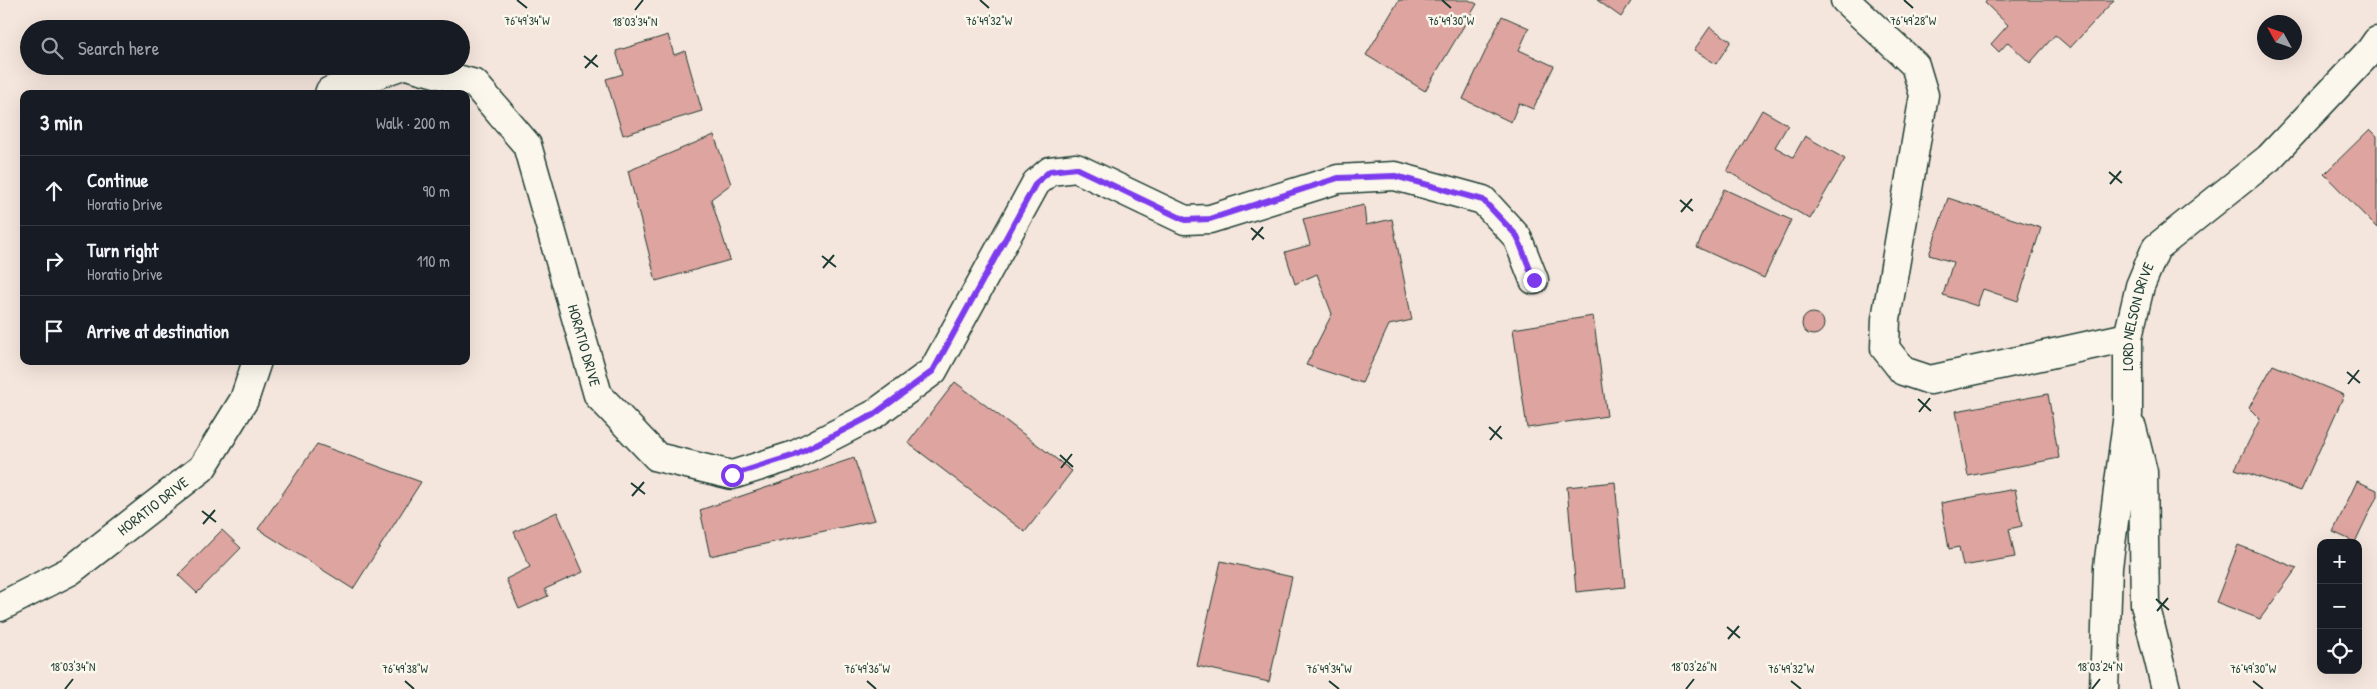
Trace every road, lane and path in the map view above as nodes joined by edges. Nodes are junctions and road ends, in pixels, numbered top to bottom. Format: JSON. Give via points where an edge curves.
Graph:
{"nodes":[{"id":1,"x":1845,"y":0,"type":"edge"},
{"id":2,"x":2377,"y":41,"type":"edge"},
{"id":3,"x":375,"y":75,"type":"edge"},
{"id":4,"x":442,"y":75,"type":"edge"},
{"id":5,"x":333,"y":90,"type":"edge"},
{"id":6,"x":1534,"y":280,"type":"dead end"},
{"id":7,"x":2128,"y":337,"type":"junction"},
{"id":8,"x":256,"y":365,"type":"edge"},
{"id":9,"x":2128,"y":414,"type":"junction"},
{"id":10,"x":0,"y":607,"type":"edge"},
{"id":11,"x":2104,"y":689,"type":"edge"},
{"id":12,"x":2166,"y":689,"type":"edge"}],
"edges":[{"from":1,"to":7,"type":"street","via":[[1915,65],[1924,95],[1886,319],[1885,348],[1903,371],[1930,380]]},
{"from":2,"to":7,"type":"street","name":"LORD NELSON DRIVE","via":[[2269,158],[2156,248],[2140,286]]},
{"from":3,"to":5,"type":"street"},
{"from":4,"to":6,"type":"street","name":"HORATIO DRIVE","via":[[475,84],[527,145],[598,395],[657,457],[732,475],[795,455],[873,415],[933,371],[1036,183],[1050,171],[1076,168],[1185,220],[1210,219],[1338,178],[1395,176],[1483,200],[1517,236]]},
{"from":7,"to":9,"type":"street","name":"LORD NELSON DRIVE"},
{"from":8,"to":10,"type":"street","name":"HORATIO DRIVE","via":[[244,400],[202,468],[70,571]]},
{"from":9,"to":11,"type":"street","name":"LORD NELSON DRIVE","via":[[2108,568]]},
{"from":9,"to":12,"type":"street","via":[[2143,472],[2145,604]]}]}
